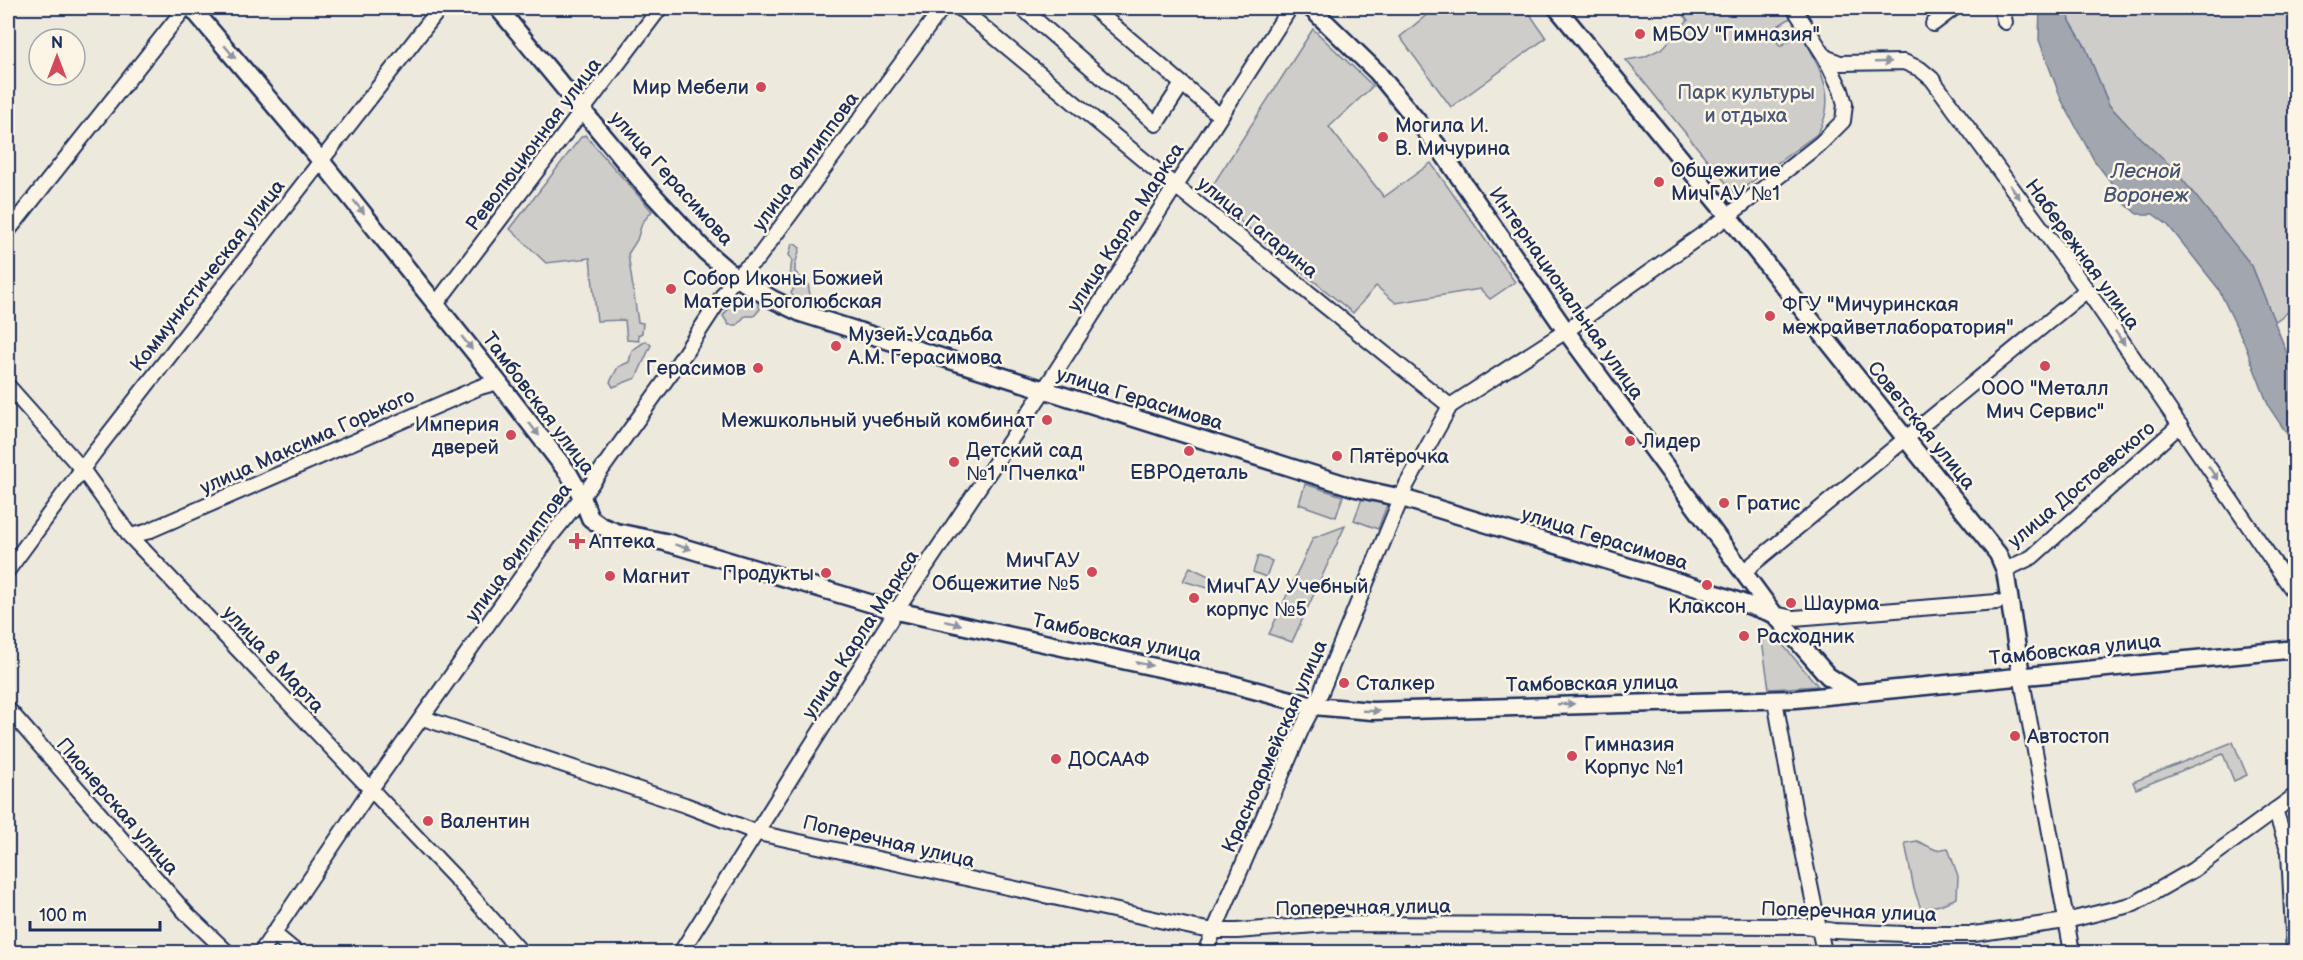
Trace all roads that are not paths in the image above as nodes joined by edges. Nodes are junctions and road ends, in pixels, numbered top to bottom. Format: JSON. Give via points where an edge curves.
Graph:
{"nodes":[{"id":1,"x":185,"y":8,"type":"edge"},
{"id":2,"x":192,"y":8,"type":"edge"},
{"id":3,"x":440,"y":8,"type":"edge"},
{"id":4,"x":498,"y":8,"type":"edge"},
{"id":5,"x":660,"y":8,"type":"edge"},
{"id":6,"x":942,"y":8,"type":"edge"},
{"id":7,"x":960,"y":8,"type":"edge"},
{"id":8,"x":1022,"y":8,"type":"edge"},
{"id":9,"x":1093,"y":8,"type":"edge"},
{"id":10,"x":1290,"y":8,"type":"edge"},
{"id":11,"x":1311,"y":8,"type":"edge"},
{"id":12,"x":1557,"y":8,"type":"edge"},
{"id":13,"x":1794,"y":8,"type":"edge"},
{"id":14,"x":1954,"y":8,"type":"edge"},
{"id":15,"x":2001,"y":8,"type":"edge"},
{"id":16,"x":2004,"y":22,"type":"dead end"},
{"id":17,"x":1933,"y":24,"type":"dead end"},
{"id":18,"x":1825,"y":57,"type":"junction"},
{"id":19,"x":1182,"y":84,"type":"junction"},
{"id":20,"x":583,"y":109,"type":"junction"},
{"id":21,"x":1220,"y":116,"type":"junction"},
{"id":22,"x":322,"y":162,"type":"junction"},
{"id":23,"x":1175,"y":185,"type":"junction"},
{"id":24,"x":1728,"y":216,"type":"junction"},
{"id":25,"x":8,"y":231,"type":"edge"},
{"id":26,"x":735,"y":277,"type":"junction"},
{"id":27,"x":2087,"y":290,"type":"junction"},
{"id":28,"x":436,"y":304,"type":"junction"},
{"id":29,"x":1566,"y":331,"type":"junction"},
{"id":30,"x":498,"y":382,"type":"junction"},
{"id":31,"x":8,"y":386,"type":"edge"},
{"id":32,"x":1044,"y":390,"type":"junction"},
{"id":33,"x":1450,"y":406,"type":"junction"},
{"id":34,"x":2180,"y":425,"type":"junction"},
{"id":35,"x":1907,"y":439,"type":"junction"},
{"id":36,"x":82,"y":469,"type":"junction"},
{"id":37,"x":582,"y":497,"type":"junction"},
{"id":38,"x":1402,"y":498,"type":"junction"},
{"id":39,"x":130,"y":536,"type":"junction"},
{"id":40,"x":8,"y":570,"type":"edge"},
{"id":41,"x":2005,"y":570,"type":"junction"},
{"id":42,"x":1743,"y":572,"type":"junction"},
{"id":43,"x":2295,"y":596,"type":"edge"},
{"id":44,"x":1997,"y":602,"type":"dead end"},
{"id":45,"x":896,"y":611,"type":"junction"},
{"id":46,"x":1774,"y":614,"type":"junction"},
{"id":47,"x":2295,"y":649,"type":"edge"},
{"id":48,"x":2021,"y":675,"type":"junction"},
{"id":49,"x":1854,"y":693,"type":"junction"},
{"id":50,"x":1774,"y":700,"type":"junction"},
{"id":51,"x":1313,"y":706,"type":"junction"},
{"id":52,"x":8,"y":710,"type":"edge"},
{"id":53,"x":423,"y":718,"type":"junction"},
{"id":54,"x":371,"y":789,"type":"junction"},
{"id":55,"x":2295,"y":795,"type":"edge"},
{"id":56,"x":2275,"y":810,"type":"junction"},
{"id":57,"x":758,"y":833,"type":"junction"},
{"id":58,"x":2066,"y":921,"type":"junction"},
{"id":59,"x":1820,"y":929,"type":"junction"},
{"id":60,"x":1214,"y":931,"type":"junction"},
{"id":61,"x":273,"y":933,"type":"junction"},
{"id":62,"x":227,"y":952,"type":"edge"},
{"id":63,"x":261,"y":952,"type":"edge"},
{"id":64,"x":296,"y":952,"type":"edge"},
{"id":65,"x":521,"y":952,"type":"edge"},
{"id":66,"x":681,"y":952,"type":"edge"},
{"id":67,"x":1205,"y":952,"type":"edge"},
{"id":68,"x":1824,"y":952,"type":"edge"},
{"id":69,"x":2072,"y":952,"type":"edge"},
{"id":70,"x":2294,"y":952,"type":"edge"}],
"edges":[{"from":1,"to":25,"type":"street"},
{"from":2,"to":22,"type":"main road","name":"Тамбовская улица","one_way":true},
{"from":3,"to":22,"type":"street","name":"Коммунистическая улица"},
{"from":4,"to":20,"type":"main road","name":"улица Герасимова"},
{"from":5,"to":20,"type":"street","name":"Революционная улица"},
{"from":6,"to":26,"type":"street","name":"улица Филиппова","via":[[758,258]]},
{"from":7,"to":23,"type":"street","name":"улица Гагарина"},
{"from":8,"to":19,"type":"street","via":[[1156,124]]},
{"from":9,"to":19,"type":"street"},
{"from":10,"to":21,"type":"street","name":"улица Карла Маркса"},
{"from":11,"to":29,"type":"main road","name":"Интернациональная улица","via":[[1377,72],[1437,145]]},
{"from":12,"to":24,"type":"main road","name":"Советская улица"},
{"from":13,"to":18,"type":"street"},
{"from":14,"to":17,"type":"street"},
{"from":15,"to":16,"type":"street"},
{"from":18,"to":24,"type":"street","name":"Красноармейская улица","via":[[1841,90],[1845,104],[1843,120],[1821,143]]},
{"from":18,"to":27,"type":"street","name":"Набережная улица","one_way":true,"via":[[1840,63],[1904,62],[1932,79]]},
{"from":19,"to":21,"type":"street"},
{"from":20,"to":26,"type":"main road","name":"улица Герасимова","via":[[645,186],[706,252]]},
{"from":20,"to":28,"type":"street","name":"Революционная улица"},
{"from":21,"to":23,"type":"street","name":"улица Карла Маркса"},
{"from":22,"to":28,"type":"main road","name":"Тамбовская улица","one_way":true},
{"from":22,"to":36,"type":"street","name":"Коммунистическая улица"},
{"from":23,"to":32,"type":"street","name":"улица Карла Маркса"},
{"from":23,"to":33,"type":"street","name":"улица Гагарина"},
{"from":24,"to":29,"type":"street","name":"Красноармейская улица"},
{"from":24,"to":35,"type":"main road","name":"Советская улица"},
{"from":26,"to":32,"type":"main road","name":"улица Герасимова","via":[[816,319]]},
{"from":26,"to":37,"type":"street","name":"улица Филиппова"},
{"from":27,"to":34,"type":"street","name":"Набережная улица","one_way":true},
{"from":27,"to":35,"type":"street"},
{"from":28,"to":30,"type":"main road","name":"Тамбовская улица","one_way":true},
{"from":29,"to":33,"type":"street","name":"Красноармейская улица"},
{"from":29,"to":42,"type":"main road","name":"Интернациональная улица"},
{"from":30,"to":37,"type":"main road","name":"Тамбовская улица","one_way":true,"via":[[569,474]]},
{"from":30,"to":39,"type":"street","name":"улица Максима Горького"},
{"from":31,"to":36,"type":"street","name":"улица 8 Марта"},
{"from":32,"to":38,"type":"main road","name":"улица Герасимова","via":[[1356,488]]},
{"from":32,"to":45,"type":"street","name":"улица Карла Маркса"},
{"from":33,"to":38,"type":"street","name":"Красноармейская улица"},
{"from":34,"to":41,"type":"street","name":"улица Достоевского","via":[[2032,557]]},
{"from":34,"to":43,"type":"street","name":"Набережная улица","one_way":true},
{"from":35,"to":41,"type":"main road","name":"Советская улица","via":[[1986,537]]},
{"from":35,"to":42,"type":"street"},
{"from":36,"to":39,"type":"street","name":"улица 8 Марта"},
{"from":36,"to":40,"type":"street","name":"Коммунистическая улица"},
{"from":37,"to":45,"type":"main road","name":"Тамбовская улица","one_way":true,"via":[[590,518],[616,532],[665,542]]},
{"from":37,"to":53,"type":"street","name":"улица Филиппова"},
{"from":38,"to":46,"type":"main road","name":"улица Герасимова"},
{"from":38,"to":51,"type":"street","name":"Красноармейская улица"},
{"from":39,"to":54,"type":"street","name":"улица 8 Марта"},
{"from":41,"to":48,"type":"main road","name":"Советская улица"},
{"from":42,"to":46,"type":"main road","name":"Интернациональная улица"},
{"from":44,"to":46,"type":"street","via":[[1794,618]]},
{"from":45,"to":51,"type":"main road","name":"Тамбовская улица","one_way":true,"via":[[1224,682]]},
{"from":45,"to":57,"type":"street","name":"улица Карла Маркса"},
{"from":46,"to":49,"type":"main road","name":"улица Герасимова","via":[[1828,676]]},
{"from":47,"to":48,"type":"main road","name":"Тамбовская улица"},
{"from":48,"to":49,"type":"main road","name":"Тамбовская улица"},
{"from":48,"to":58,"type":"street","name":"Советская улица"},
{"from":49,"to":50,"type":"main road","name":"Тамбовская улица"},
{"from":51,"to":50,"type":"main road","name":"Тамбовская улица","one_way":true,"via":[[1372,711]]},
{"from":50,"to":59,"type":"street"},
{"from":51,"to":60,"type":"street","name":"Красноармейская улица"},
{"from":52,"to":62,"type":"street","name":"Пионерская улица","via":[[186,913]]},
{"from":53,"to":54,"type":"street","name":"улица Филиппова"},
{"from":53,"to":57,"type":"street","name":"Поперечная улица"},
{"from":54,"to":61,"type":"street","name":"улица Филиппова"},
{"from":54,"to":65,"type":"street","name":"улица 8 Марта"},
{"from":55,"to":56,"type":"street","name":"Поперечная улица"},
{"from":56,"to":58,"type":"street","name":"Поперечная улица","via":[[2193,870],[2134,904]]},
{"from":56,"to":70,"type":"street","via":[[2289,852]]},
{"from":57,"to":60,"type":"street","name":"Поперечная улица"},
{"from":57,"to":66,"type":"street","name":"улица Карла Маркса"},
{"from":58,"to":59,"type":"street","name":"Поперечная улица","via":[[1974,934]]},
{"from":58,"to":69,"type":"street","name":"Советская улица"},
{"from":59,"to":60,"type":"street","name":"Поперечная улица","via":[[1329,924]]},
{"from":59,"to":68,"type":"street"},
{"from":60,"to":67,"type":"street","name":"Красноармейская улица"},
{"from":61,"to":63,"type":"street","name":"улица Филиппова"},
{"from":61,"to":64,"type":"street"}]}
